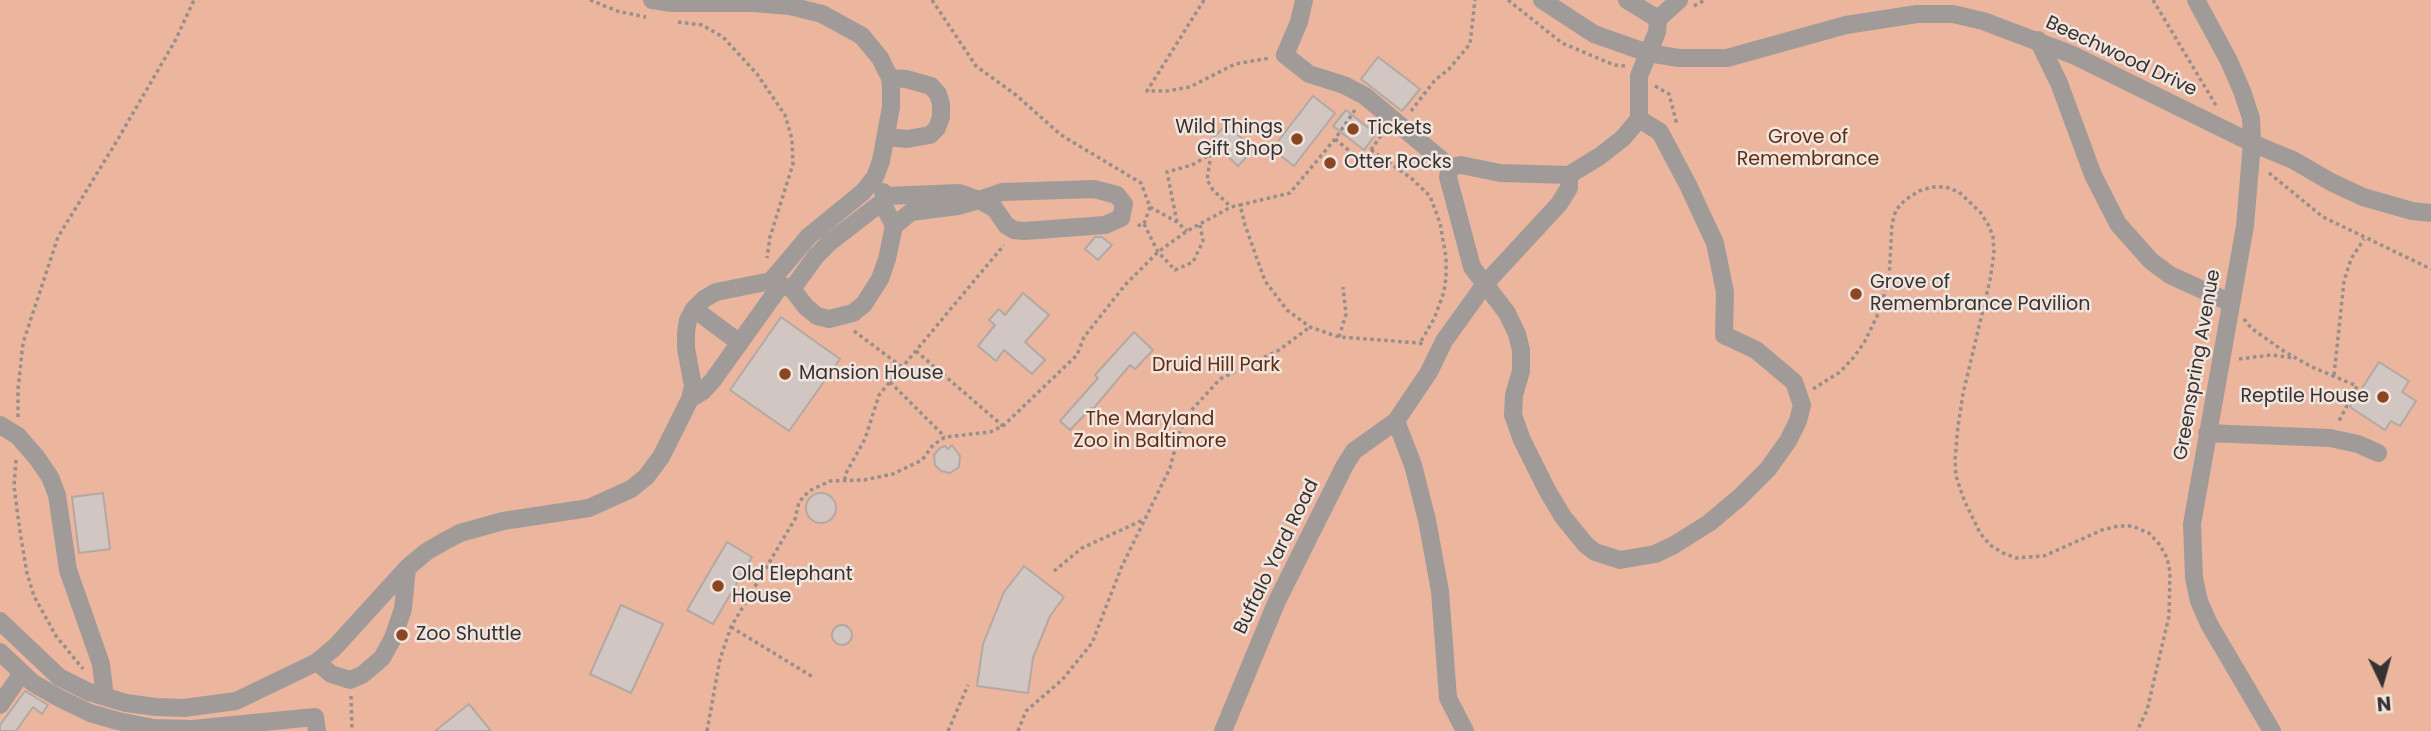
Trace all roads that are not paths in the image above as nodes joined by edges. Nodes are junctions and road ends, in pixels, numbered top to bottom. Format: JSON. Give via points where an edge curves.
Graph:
{"nodes":[{"id":1,"x":1304,"y":0,"type":"edge"},
{"id":2,"x":1542,"y":0,"type":"edge"},
{"id":3,"x":1627,"y":0,"type":"edge"},
{"id":4,"x":1679,"y":0,"type":"edge"},
{"id":5,"x":2196,"y":0,"type":"edge"},
{"id":6,"x":651,"y":9,"type":"edge"},
{"id":7,"x":1658,"y":19,"type":"junction"},
{"id":8,"x":2038,"y":40,"type":"junction"},
{"id":9,"x":1648,"y":53,"type":"junction"},
{"id":10,"x":890,"y":78,"type":"junction"},
{"id":11,"x":1639,"y":119,"type":"junction"},
{"id":12,"x":886,"y":137,"type":"junction"},
{"id":13,"x":2252,"y":143,"type":"junction"},
{"id":14,"x":1450,"y":167,"type":"junction"},
{"id":15,"x":1569,"y":175,"type":"junction"},
{"id":16,"x":875,"y":177,"type":"junction"},
{"id":17,"x":883,"y":199,"type":"junction"},
{"id":18,"x":979,"y":200,"type":"junction"},
{"id":19,"x":2431,"y":213,"type":"edge"},
{"id":20,"x":894,"y":226,"type":"junction"},
{"id":21,"x":1485,"y":284,"type":"junction"},
{"id":22,"x":781,"y":285,"type":"junction"},
{"id":23,"x":2231,"y":303,"type":"junction"},
{"id":24,"x":694,"y":309,"type":"junction"},
{"id":25,"x":740,"y":343,"type":"junction"},
{"id":26,"x":690,"y":399,"type":"junction"},
{"id":27,"x":1396,"y":421,"type":"junction"},
{"id":28,"x":0,"y":425,"type":"edge"},
{"id":29,"x":2207,"y":433,"type":"junction"},
{"id":30,"x":2378,"y":453,"type":"dead end"},
{"id":31,"x":407,"y":568,"type":"junction"},
{"id":32,"x":0,"y":621,"type":"edge"},
{"id":33,"x":0,"y":652,"type":"edge"},
{"id":34,"x":317,"y":662,"type":"junction"},
{"id":35,"x":22,"y":673,"type":"junction"},
{"id":36,"x":105,"y":697,"type":"junction"},
{"id":37,"x":126,"y":703,"type":"junction"},
{"id":38,"x":0,"y":705,"type":"edge"},
{"id":39,"x":118,"y":721,"type":"junction"},
{"id":40,"x":317,"y":731,"type":"edge"},
{"id":41,"x":1223,"y":731,"type":"edge"},
{"id":42,"x":1465,"y":731,"type":"edge"},
{"id":43,"x":2272,"y":731,"type":"edge"}],
"edges":[{"from":1,"to":14,"type":"street","via":[[1285,55],[1309,74],[1365,96]]},
{"from":2,"to":9,"type":"street","name":"Beechwood Drive","via":[[1594,34]]},
{"from":3,"to":7,"type":"street"},
{"from":4,"to":7,"type":"street"},
{"from":5,"to":13,"type":"street","name":"Greenspring Avenue","via":[[2242,91],[2251,118]]},
{"from":6,"to":10,"type":"street","via":[[672,3],[753,3],[822,14],[862,36]]},
{"from":7,"to":9,"type":"street"},
{"from":8,"to":9,"type":"street","name":"Beechwood Drive","via":[[1963,16],[1917,14],[1846,25],[1727,58]]},
{"from":8,"to":13,"type":"street","name":"Beechwood Drive"},
{"from":8,"to":23,"type":"street","via":[[2118,224],[2170,275]]},
{"from":9,"to":11,"type":"street","via":[[1639,76]]},
{"from":10,"to":12,"type":"street"},
{"from":10,"to":12,"type":"street","via":[[931,86],[938,94],[941,117],[930,135]]},
{"from":11,"to":15,"type":"street","via":[[1615,144]]},
{"from":11,"to":21,"type":"street","via":[[1660,132],[1715,243],[1725,292],[1724,335],[1756,350],[1794,382],[1800,393],[1798,421],[1768,469],[1709,523],[1655,554],[1620,560],[1586,545],[1552,499],[1522,440],[1514,415],[1521,350],[1507,313]]},
{"from":12,"to":16,"type":"street"},
{"from":13,"to":19,"type":"street","name":"Beechwood Drive","via":[[2363,197]]},
{"from":13,"to":23,"type":"street","name":"Greenspring Avenue","via":[[2245,226]]},
{"from":14,"to":15,"type":"street"},
{"from":14,"to":21,"type":"street","via":[[1448,177],[1472,267]]},
{"from":15,"to":21,"type":"street","name":"Buffalo Yard Road","via":[[1569,188],[1559,204]]},
{"from":16,"to":17,"type":"street"},
{"from":16,"to":22,"type":"street","via":[[808,237]]},
{"from":17,"to":18,"type":"street","via":[[959,193]]},
{"from":17,"to":20,"type":"street"},
{"from":17,"to":22,"type":"street"},
{"from":18,"to":18,"type":"street","via":[[1017,230],[1105,225],[1121,218],[1124,204],[1110,192],[1077,188],[1002,192]]},
{"from":18,"to":20,"type":"street","via":[[911,212]]},
{"from":20,"to":22,"type":"street","via":[[880,279],[853,313],[817,316]]},
{"from":21,"to":27,"type":"street","name":"Buffalo Yard Road"},
{"from":22,"to":24,"type":"street","via":[[716,292]]},
{"from":22,"to":25,"type":"street"},
{"from":23,"to":29,"type":"street","name":"Greenspring Avenue"},
{"from":24,"to":25,"type":"street"},
{"from":24,"to":26,"type":"street","via":[[686,333],[693,386]]},
{"from":25,"to":26,"type":"street","via":[[713,380]]},
{"from":26,"to":31,"type":"street","via":[[661,457],[631,489],[589,508],[503,521],[460,533]]},
{"from":27,"to":41,"type":"street","name":"Buffalo Yard Road","via":[[1354,451],[1345,466],[1277,601]]},
{"from":27,"to":42,"type":"street","via":[[1427,520],[1440,591],[1448,698]]},
{"from":28,"to":36,"type":"street","via":[[18,436],[50,477],[57,495],[68,570],[101,664]]},
{"from":29,"to":30,"type":"street","via":[[2330,438]]},
{"from":29,"to":43,"type":"street","name":"Greenspring Avenue","via":[[2192,524],[2199,601]]},
{"from":31,"to":34,"type":"street"},
{"from":31,"to":34,"type":"street","via":[[403,609],[383,658],[350,680],[331,674]]},
{"from":32,"to":36,"type":"street","via":[[59,677]]},
{"from":33,"to":35,"type":"street"},
{"from":34,"to":37,"type":"street","via":[[236,701],[184,708]]},
{"from":35,"to":38,"type":"street"},
{"from":35,"to":39,"type":"street","via":[[59,698]]},
{"from":36,"to":37,"type":"street"},
{"from":37,"to":39,"type":"street"},
{"from":39,"to":40,"type":"street","via":[[192,729],[315,717]]}]}
